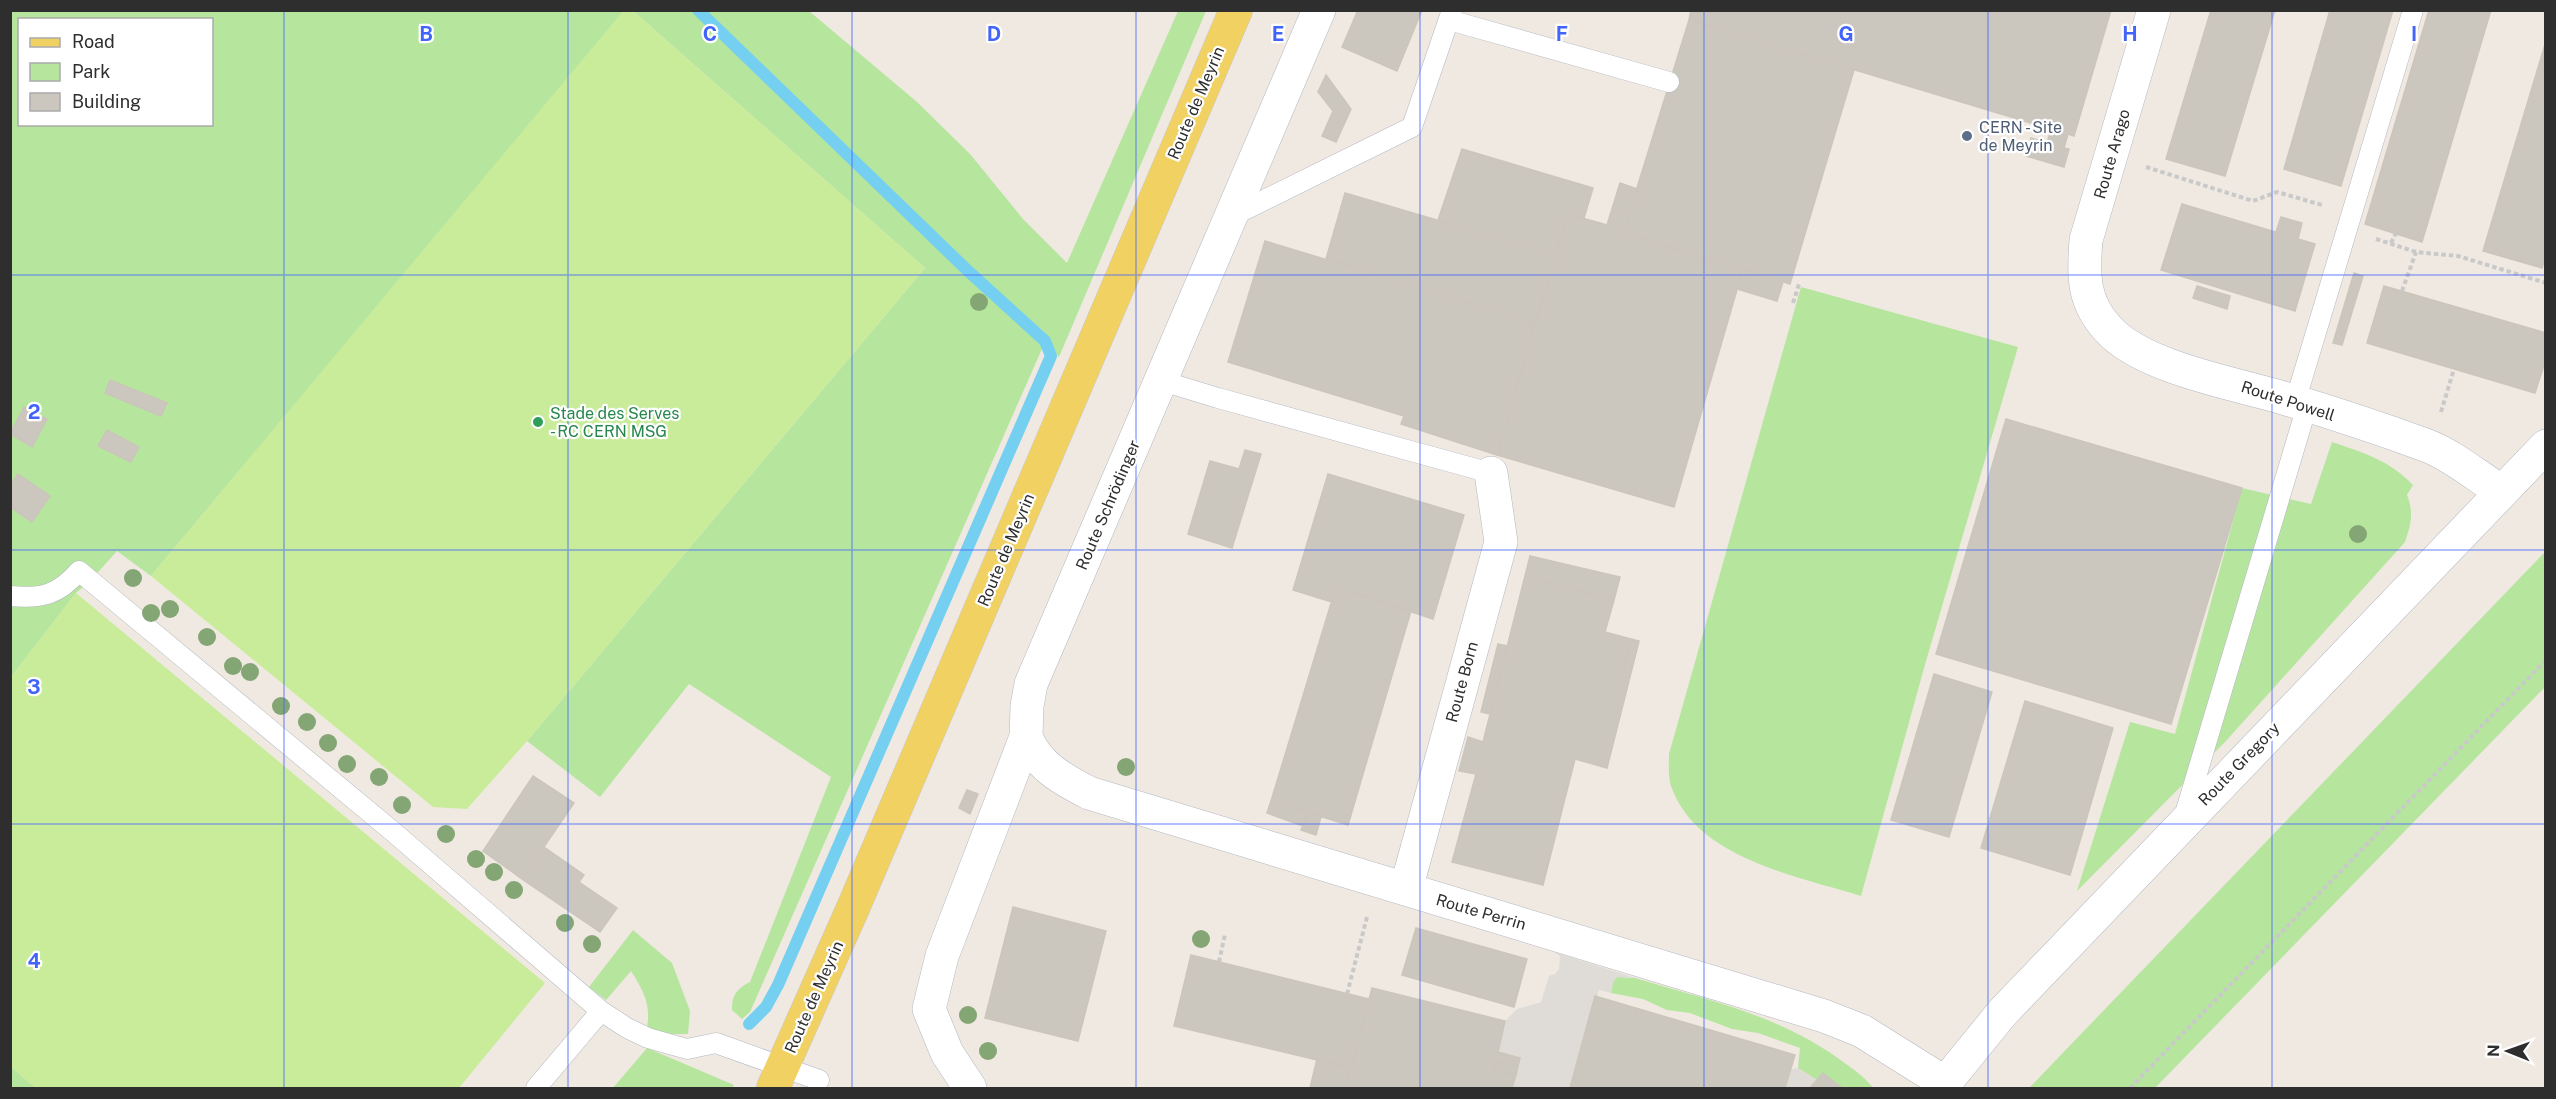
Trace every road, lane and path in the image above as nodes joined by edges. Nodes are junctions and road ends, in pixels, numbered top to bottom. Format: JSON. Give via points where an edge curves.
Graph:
{"nodes":[{"id":1,"x":1236,"y":10,"type":"edge"},
{"id":2,"x":1319,"y":10,"type":"edge"},
{"id":3,"x":2154,"y":10,"type":"edge"},
{"id":4,"x":2412,"y":10,"type":"edge"},
{"id":5,"x":1450,"y":15,"type":"edge"},
{"id":6,"x":1669,"y":82,"type":"dead end"},
{"id":7,"x":2112,"y":157,"type":"junction"},
{"id":8,"x":1230,"y":217,"type":"junction"},
{"id":9,"x":2349,"y":222,"type":"junction"},
{"id":10,"x":2397,"y":233,"type":"dead end"},
{"id":11,"x":2391,"y":243,"type":"junction"},
{"id":12,"x":2416,"y":252,"type":"junction"},
{"id":13,"x":2546,"y":283,"type":"edge"},
{"id":14,"x":1799,"y":284,"type":"dead end"},
{"id":15,"x":2402,"y":291,"type":"dead end"},
{"id":16,"x":2088,"y":298,"type":"joint"},
{"id":17,"x":1793,"y":303,"type":"dead end"},
{"id":18,"x":1162,"y":381,"type":"junction"},
{"id":19,"x":2301,"y":404,"type":"junction"},
{"id":20,"x":2546,"y":446,"type":"edge"},
{"id":21,"x":1491,"y":473,"type":"joint"},
{"id":22,"x":2501,"y":492,"type":"junction"},
{"id":23,"x":10,"y":596,"type":"edge"},
{"id":24,"x":2546,"y":660,"type":"edge"},
{"id":25,"x":1026,"y":737,"type":"junction"},
{"id":26,"x":2182,"y":824,"type":"junction"},
{"id":27,"x":1391,"y":885,"type":"junction"},
{"id":28,"x":1225,"y":934,"type":"dead end"},
{"id":29,"x":1219,"y":963,"type":"dead end"},
{"id":30,"x":1347,"y":994,"type":"dead end"},
{"id":31,"x":601,"y":1011,"type":"junction"},
{"id":32,"x":778,"y":1077,"type":"edge"},
{"id":33,"x":819,"y":1080,"type":"dead end"},
{"id":34,"x":1943,"y":1086,"type":"edge"},
{"id":35,"x":536,"y":1089,"type":"edge"},
{"id":36,"x":970,"y":1089,"type":"edge"},
{"id":37,"x":2130,"y":1089,"type":"edge"}],
"edges":[{"from":1,"to":32,"type":"main road","name":"Route de Meyrin"},
{"from":2,"to":8,"type":"street","name":"Route Schrödinger"},
{"from":3,"to":7,"type":"street","name":"Route Arago"},
{"from":4,"to":9,"type":"lane"},
{"from":5,"to":6,"type":"lane"},
{"from":5,"to":8,"type":"lane","via":[[1412,127]]},
{"from":7,"to":9,"type":"path","via":[[2253,201],[2277,192]]},
{"from":7,"to":16,"type":"street","name":"Route Arago","via":[[2086,240],[2084,270]]},
{"from":8,"to":18,"type":"street","name":"Route Schrödinger"},
{"from":9,"to":11,"type":"path"},
{"from":9,"to":19,"type":"lane"},
{"from":10,"to":11,"type":"path"},
{"from":11,"to":12,"type":"path"},
{"from":12,"to":13,"type":"path","via":[[2458,256]]},
{"from":12,"to":15,"type":"path"},
{"from":14,"to":17,"type":"path"},
{"from":16,"to":19,"type":"street","name":"Route Powell","via":[[2109,330],[2133,349],[2166,363]]},
{"from":18,"to":21,"type":"lane"},
{"from":18,"to":25,"type":"street","name":"Route Schrödinger","via":[[1031,684]]},
{"from":19,"to":22,"type":"street","name":"Route Powell","via":[[2431,447]]},
{"from":19,"to":26,"type":"lane"},
{"from":20,"to":22,"type":"street","name":"Route Gregory"},
{"from":21,"to":27,"type":"street","name":"Route Born","via":[[1501,542]]},
{"from":22,"to":26,"type":"street","name":"Route Gregory"},
{"from":23,"to":31,"type":"lane","via":[[52,594],[65,587],[79,571],[382,822]]},
{"from":24,"to":37,"type":"path"},
{"from":25,"to":27,"type":"street","name":"Route Perrin","via":[[1031,750],[1057,776],[1089,793]]},
{"from":25,"to":36,"type":"street","name":"Route Schrödinger","via":[[942,956],[929,1009],[947,1053]]},
{"from":26,"to":34,"type":"street","name":"Route Gregory","via":[[2002,1013]]},
{"from":27,"to":30,"type":"path"},
{"from":27,"to":34,"type":"street","name":"Route Perrin","via":[[1596,956],[1824,1016],[1862,1031]]},
{"from":28,"to":29,"type":"path"},
{"from":31,"to":32,"type":"lane","via":[[648,1038],[687,1049],[716,1043]]},
{"from":31,"to":35,"type":"lane"},
{"from":32,"to":33,"type":"lane"}]}
